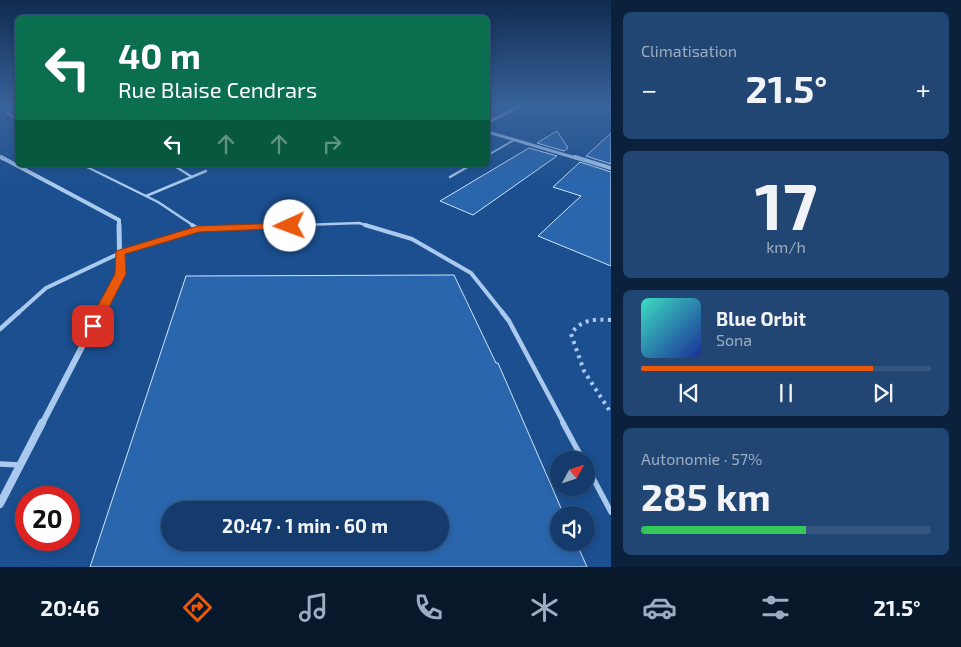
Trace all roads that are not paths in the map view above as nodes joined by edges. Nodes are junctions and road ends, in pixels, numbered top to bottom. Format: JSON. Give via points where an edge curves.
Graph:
{"nodes":[{"id":1,"x":490,"y":133,"type":"edge"},
{"id":2,"x":514,"y":140,"type":"junction"},
{"id":3,"x":490,"y":154,"type":"edge"},
{"id":4,"x":0,"y":157,"type":"edge"},
{"id":5,"x":15,"y":165,"type":"edge"},
{"id":6,"x":19,"y":167,"type":"edge"},
{"id":7,"x":86,"y":167,"type":"edge"},
{"id":8,"x":176,"y":167,"type":"edge"},
{"id":9,"x":468,"y":167,"type":"edge"},
{"id":10,"x":611,"y":168,"type":"edge"},
{"id":11,"x":206,"y":171,"type":"dead end"},
{"id":12,"x":192,"y":177,"type":"junction"},
{"id":13,"x":450,"y":177,"type":"dead end"},
{"id":14,"x":146,"y":196,"type":"junction"},
{"id":15,"x":198,"y":229,"type":"junction"},
{"id":16,"x":120,"y":253,"type":"junction"},
{"id":17,"x":0,"y":329,"type":"edge"},
{"id":18,"x":578,"y":451,"type":"edge"},
{"id":19,"x":0,"y":464,"type":"edge"},
{"id":20,"x":20,"y":465,"type":"junction"},
{"id":21,"x":595,"y":483,"type":"edge"},
{"id":22,"x":0,"y":504,"type":"edge"},
{"id":23,"x":611,"y":512,"type":"edge"}],
"edges":[{"from":1,"to":2,"type":"street"},
{"from":2,"to":3,"type":"lane"},
{"from":2,"to":10,"type":"street"},
{"from":4,"to":5,"type":"street"},
{"from":6,"to":16,"type":"street","via":[[119,220]]},
{"from":7,"to":14,"type":"lane"},
{"from":8,"to":12,"type":"lane"},
{"from":9,"to":13,"type":"lane"},
{"from":11,"to":12,"type":"lane"},
{"from":12,"to":14,"type":"lane"},
{"from":14,"to":15,"type":"lane"},
{"from":15,"to":16,"type":"lane"},
{"from":15,"to":18,"type":"lane","via":[[359,223],[412,239],[472,273],[510,321]]},
{"from":16,"to":17,"type":"lane","via":[[46,288]]},
{"from":16,"to":20,"type":"street","via":[[120,274]]},
{"from":19,"to":20,"type":"lane"},
{"from":20,"to":22,"type":"street"},
{"from":21,"to":23,"type":"lane"}]}
